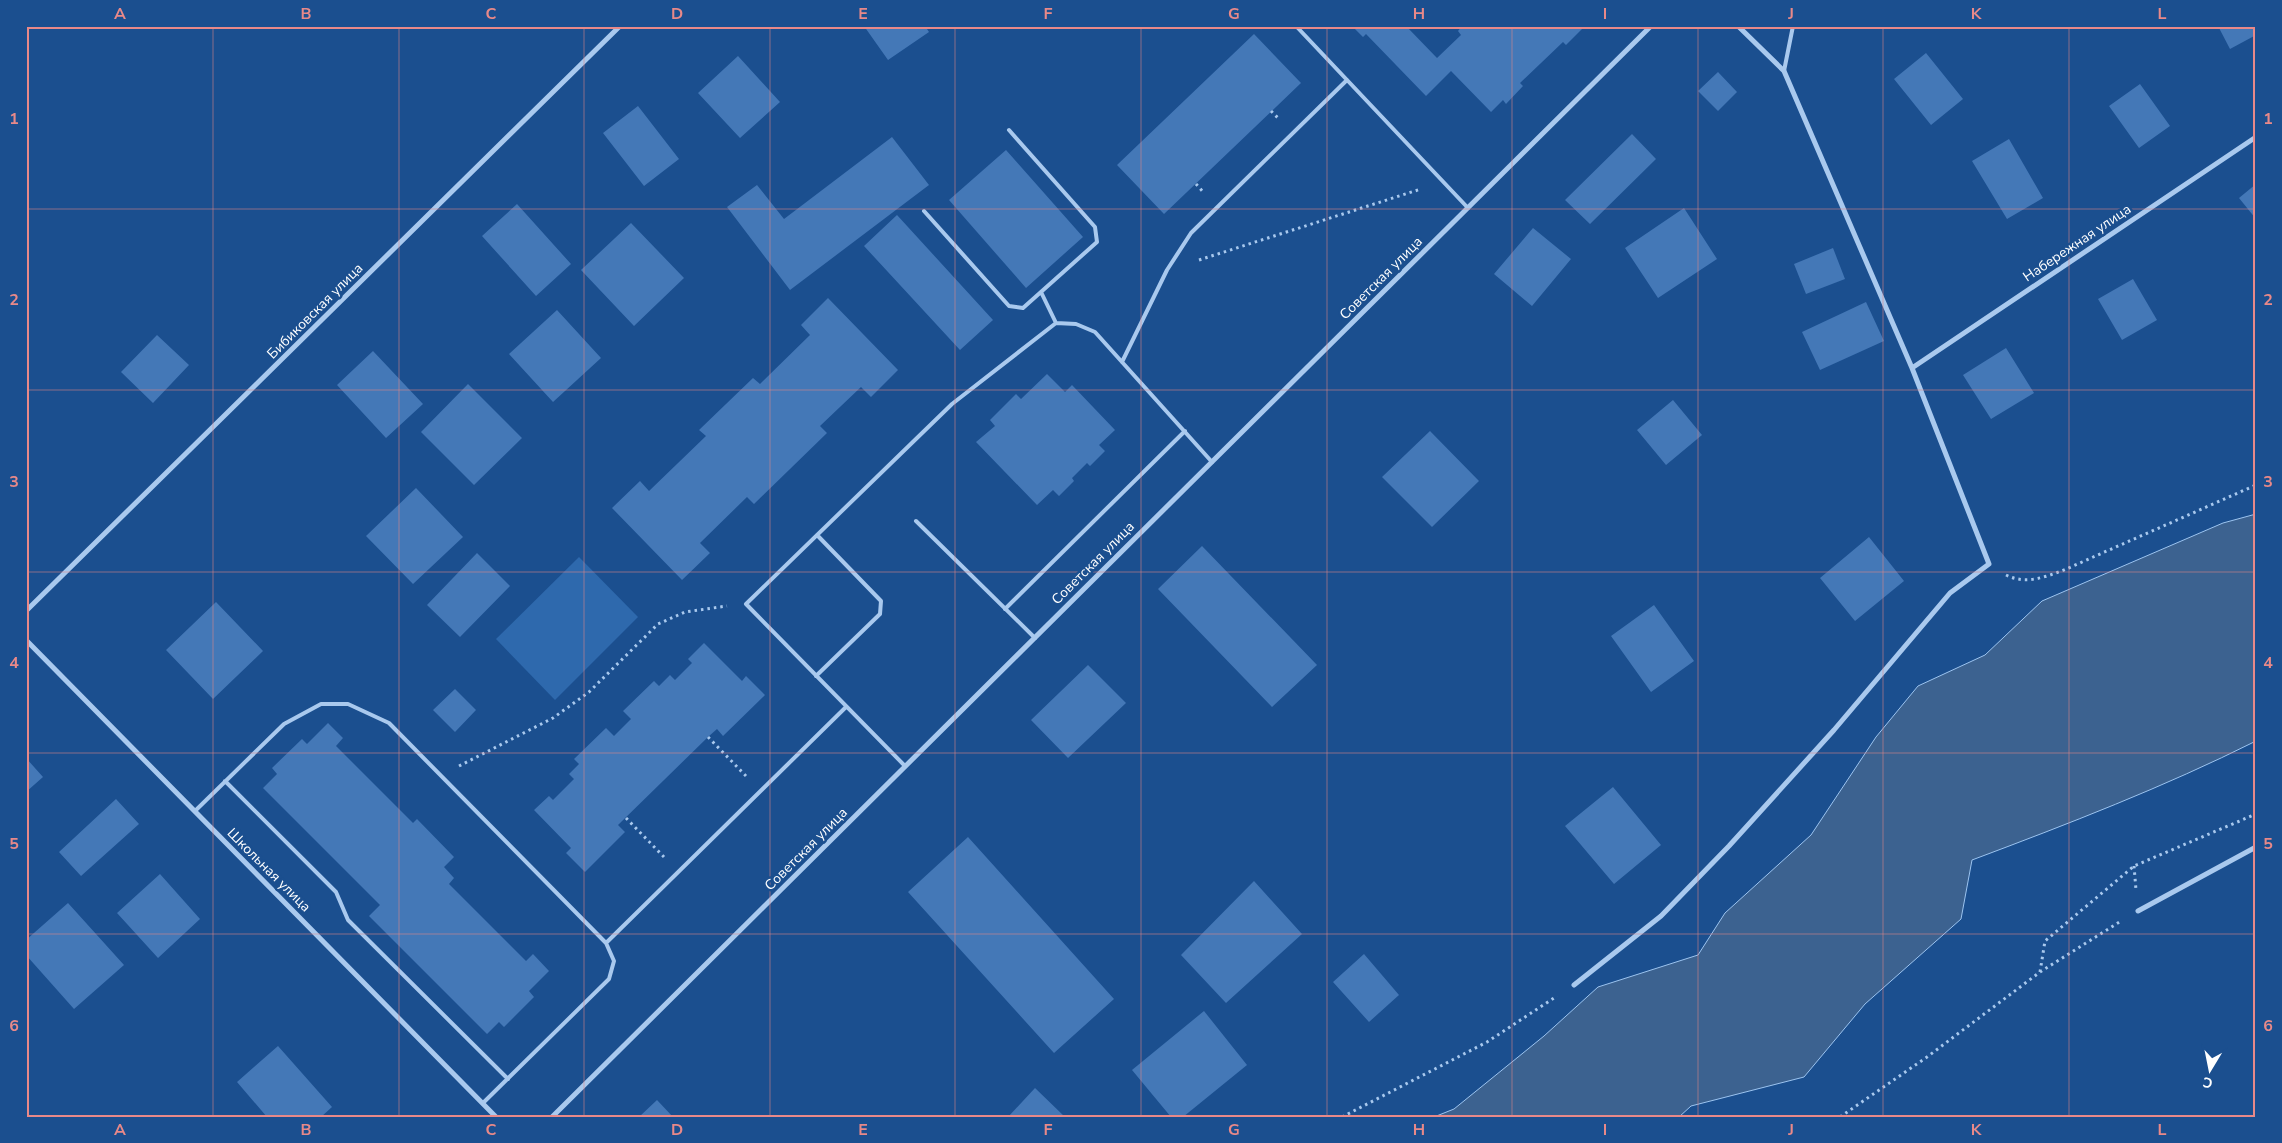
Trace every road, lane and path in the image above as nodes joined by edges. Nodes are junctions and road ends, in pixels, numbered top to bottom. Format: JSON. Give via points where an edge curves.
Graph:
{"nodes":[{"id":1,"x":620,"y":26,"type":"edge"},
{"id":2,"x":1296,"y":26,"type":"edge"},
{"id":3,"x":1651,"y":26,"type":"edge"},
{"id":4,"x":1738,"y":26,"type":"edge"},
{"id":5,"x":1793,"y":26,"type":"edge"},
{"id":6,"x":1784,"y":72,"type":"junction"},
{"id":7,"x":1347,"y":80,"type":"junction"},
{"id":8,"x":1009,"y":130,"type":"dead end"},
{"id":9,"x":2256,"y":137,"type":"edge"},
{"id":10,"x":1443,"y":182,"type":"junction"},
{"id":11,"x":1468,"y":208,"type":"junction"},
{"id":12,"x":924,"y":211,"type":"dead end"},
{"id":13,"x":1167,"y":270,"type":"junction"},
{"id":14,"x":1041,"y":292,"type":"junction"},
{"id":15,"x":1056,"y":323,"type":"junction"},
{"id":16,"x":1122,"y":362,"type":"junction"},
{"id":17,"x":1912,"y":368,"type":"junction"},
{"id":18,"x":1185,"y":431,"type":"junction"},
{"id":19,"x":1212,"y":462,"type":"junction"},
{"id":20,"x":2256,"y":485,"type":"edge"},
{"id":21,"x":916,"y":521,"type":"dead end"},
{"id":22,"x":817,"y":535,"type":"junction"},
{"id":23,"x":1989,"y":564,"type":"junction"},
{"id":24,"x":746,"y":604,"type":"junction"},
{"id":25,"x":1005,"y":609,"type":"junction"},
{"id":26,"x":26,"y":611,"type":"edge"},
{"id":27,"x":1035,"y":638,"type":"junction"},
{"id":28,"x":26,"y":640,"type":"edge"},
{"id":29,"x":816,"y":676,"type":"junction"},
{"id":30,"x":846,"y":707,"type":"junction"},
{"id":31,"x":708,"y":738,"type":"dead end"},
{"id":32,"x":905,"y":766,"type":"junction"},
{"id":33,"x":441,"y":776,"type":"junction"},
{"id":34,"x":225,"y":781,"type":"junction"},
{"id":35,"x":760,"y":791,"type":"junction"},
{"id":36,"x":194,"y":811,"type":"junction"},
{"id":37,"x":2256,"y":814,"type":"edge"},
{"id":38,"x":626,"y":818,"type":"dead end"},
{"id":39,"x":2256,"y":848,"type":"edge"},
{"id":40,"x":679,"y":872,"type":"junction"},
{"id":41,"x":2138,"y":911,"type":"joint"},
{"id":42,"x":606,"y":943,"type":"junction"},
{"id":43,"x":2040,"y":972,"type":"junction"},
{"id":44,"x":1574,"y":985,"type":"joint"},
{"id":45,"x":508,"y":1079,"type":"junction"},
{"id":46,"x":483,"y":1103,"type":"junction"},
{"id":47,"x":496,"y":1117,"type":"edge"},
{"id":48,"x":552,"y":1117,"type":"edge"},
{"id":49,"x":1342,"y":1117,"type":"edge"},
{"id":50,"x":1840,"y":1117,"type":"edge"}],
"edges":[{"from":1,"to":26,"type":"street","name":"Бибиковская улица"},
{"from":2,"to":7,"type":"lane"},
{"from":3,"to":11,"type":"street","name":"Советская улица"},
{"from":4,"to":6,"type":"street"},
{"from":5,"to":6,"type":"lane"},
{"from":6,"to":17,"type":"street"},
{"from":7,"to":10,"type":"lane"},
{"from":7,"to":13,"type":"lane","via":[[1191,233]]},
{"from":8,"to":14,"type":"lane","via":[[1095,227],[1096,242]]},
{"from":9,"to":17,"type":"street","name":"Набережная улица"},
{"from":10,"to":11,"type":"lane"},
{"from":10,"to":13,"type":"path"},
{"from":11,"to":19,"type":"street","name":"Советская улица"},
{"from":12,"to":14,"type":"lane","via":[[1009,306],[1023,308]]},
{"from":13,"to":16,"type":"lane"},
{"from":14,"to":15,"type":"lane"},
{"from":15,"to":16,"type":"lane","via":[[1076,324],[1095,332]]},
{"from":15,"to":22,"type":"lane","via":[[952,404]]},
{"from":16,"to":18,"type":"lane"},
{"from":17,"to":23,"type":"street"},
{"from":18,"to":19,"type":"lane"},
{"from":18,"to":25,"type":"lane"},
{"from":19,"to":27,"type":"street","name":"Советская улица"},
{"from":20,"to":23,"type":"path","via":[[2036,580],[2010,577]]},
{"from":21,"to":25,"type":"lane"},
{"from":22,"to":24,"type":"lane"},
{"from":22,"to":29,"type":"lane","via":[[881,601],[880,614]]},
{"from":23,"to":44,"type":"street","via":[[1950,593],[1834,730],[1661,916]]},
{"from":24,"to":29,"type":"lane"},
{"from":24,"to":33,"type":"path","via":[[685,612],[658,624],[589,692],[553,718]]},
{"from":25,"to":27,"type":"lane"},
{"from":27,"to":32,"type":"street","name":"Советская улица"},
{"from":28,"to":36,"type":"street","name":"Школьная улица"},
{"from":29,"to":30,"type":"lane"},
{"from":30,"to":32,"type":"lane"},
{"from":30,"to":35,"type":"lane"},
{"from":31,"to":35,"type":"path"},
{"from":32,"to":48,"type":"street","name":"Советская улица"},
{"from":33,"to":34,"type":"lane","via":[[389,723],[348,704],[321,704],[284,724]]},
{"from":33,"to":42,"type":"lane"},
{"from":34,"to":36,"type":"lane"},
{"from":34,"to":45,"type":"lane","via":[[336,892],[348,920]]},
{"from":35,"to":40,"type":"lane"},
{"from":36,"to":46,"type":"street","name":"Школьная улица"},
{"from":37,"to":43,"type":"path","via":[[2134,866],[2045,941]]},
{"from":38,"to":40,"type":"path"},
{"from":39,"to":41,"type":"street"},
{"from":40,"to":42,"type":"lane"},
{"from":41,"to":43,"type":"path"},
{"from":42,"to":45,"type":"lane","via":[[614,961],[609,979]]},
{"from":43,"to":50,"type":"path"},
{"from":44,"to":49,"type":"path","via":[[1487,1042]]},
{"from":45,"to":46,"type":"lane"},
{"from":46,"to":47,"type":"street","name":"Школьная улица"}]}
